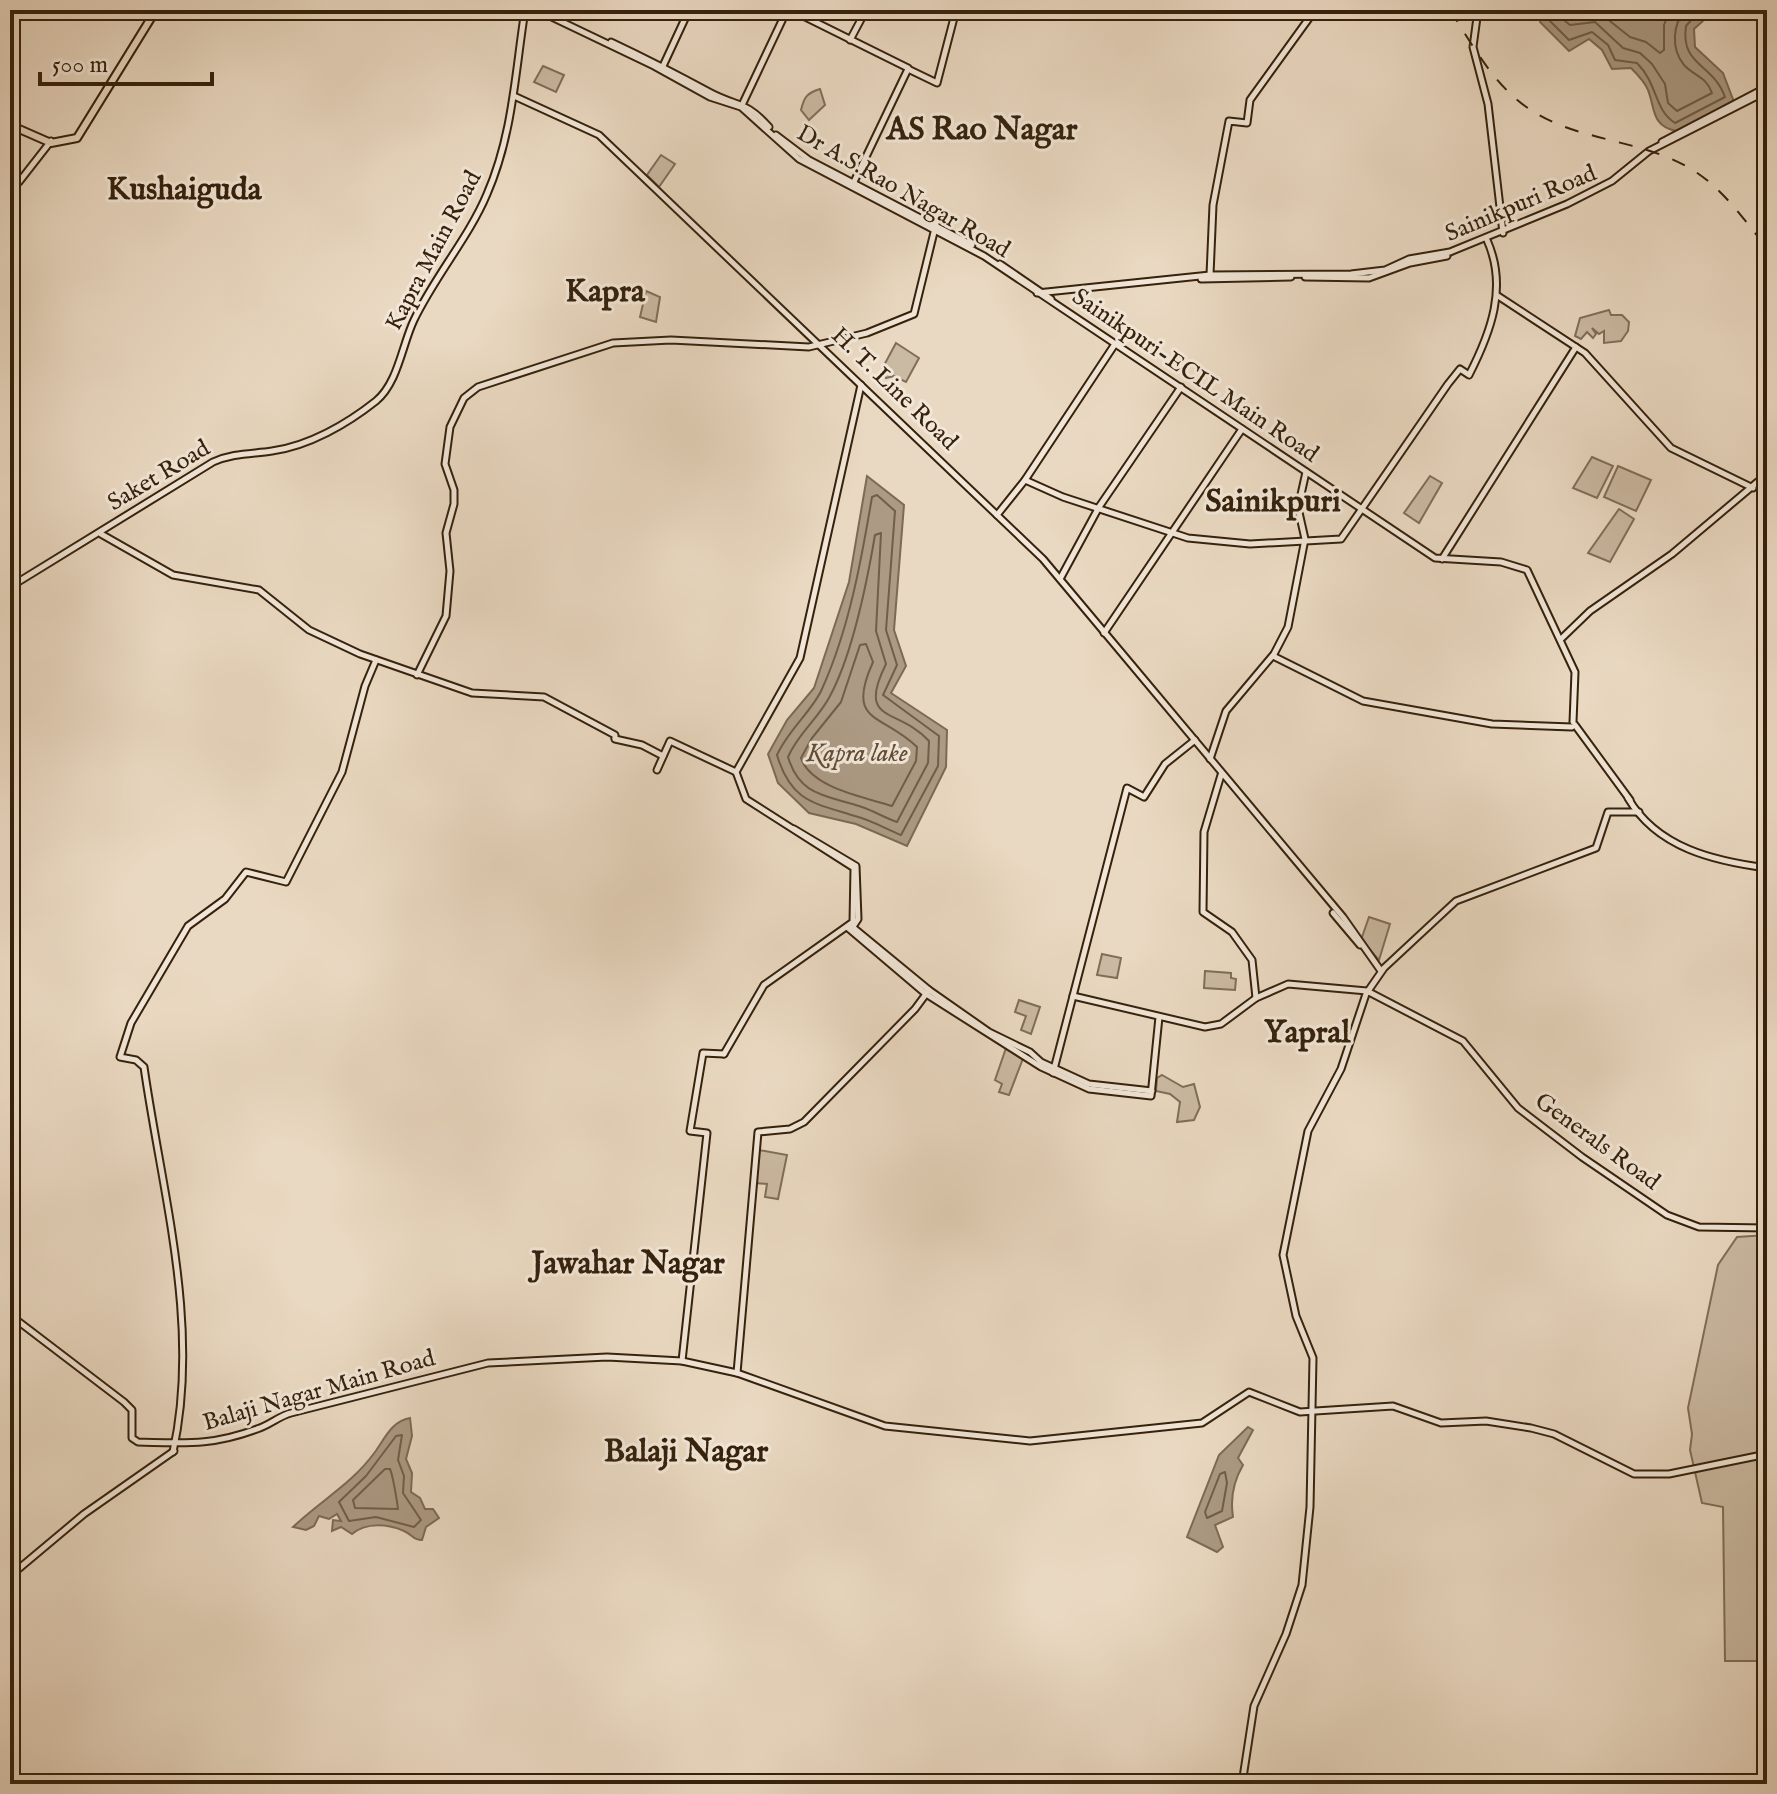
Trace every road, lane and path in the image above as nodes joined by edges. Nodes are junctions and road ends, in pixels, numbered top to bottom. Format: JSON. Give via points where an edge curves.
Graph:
{"nodes":[{"id":1,"x":154,"y":10,"type":"edge"},
{"id":2,"x":526,"y":10,"type":"edge"},
{"id":3,"x":537,"y":10,"type":"edge"},
{"id":4,"x":544,"y":10,"type":"edge"},
{"id":5,"x":689,"y":10,"type":"edge"},
{"id":6,"x":789,"y":10,"type":"edge"},
{"id":7,"x":866,"y":10,"type":"edge"},
{"id":8,"x":956,"y":10,"type":"edge"},
{"id":9,"x":1315,"y":10,"type":"edge"},
{"id":10,"x":1478,"y":10,"type":"edge"},
{"id":11,"x":850,"y":40,"type":"junction"},
{"id":12,"x":663,"y":66,"type":"junction"},
{"id":13,"x":908,"y":69,"type":"junction"},
{"id":14,"x":681,"y":78,"type":"junction"},
{"id":15,"x":1767,"y":89,"type":"edge"},
{"id":16,"x":514,"y":95,"type":"junction"},
{"id":17,"x":742,"y":105,"type":"junction"},
{"id":18,"x":10,"y":123,"type":"edge"},
{"id":19,"x":51,"y":142,"type":"junction"},
{"id":20,"x":852,"y":186,"type":"junction"},
{"id":21,"x":10,"y":188,"type":"edge"},
{"id":22,"x":936,"y":227,"type":"junction"},
{"id":23,"x":1504,"y":232,"type":"junction"},
{"id":24,"x":1487,"y":240,"type":"junction"},
{"id":25,"x":1397,"y":267,"type":"junction"},
{"id":26,"x":1210,"y":275,"type":"junction"},
{"id":27,"x":1244,"y":276,"type":"junction"},
{"id":28,"x":1046,"y":296,"type":"junction"},
{"id":29,"x":1498,"y":296,"type":"junction"},
{"id":30,"x":1115,"y":344,"type":"junction"},
{"id":31,"x":821,"y":345,"type":"junction"},
{"id":32,"x":1576,"y":347,"type":"junction"},
{"id":33,"x":400,"y":357,"type":"joint"},
{"id":34,"x":861,"y":385,"type":"junction"},
{"id":35,"x":1181,"y":387,"type":"junction"},
{"id":36,"x":1242,"y":429,"type":"junction"},
{"id":37,"x":1306,"y":472,"type":"junction"},
{"id":38,"x":1767,"y":474,"type":"edge"},
{"id":39,"x":1025,"y":480,"type":"junction"},
{"id":40,"x":1753,"y":488,"type":"junction"},
{"id":41,"x":1099,"y":507,"type":"junction"},
{"id":42,"x":1363,"y":509,"type":"junction"},
{"id":43,"x":997,"y":514,"type":"junction"},
{"id":44,"x":1173,"y":533,"type":"junction"},
{"id":45,"x":101,"y":534,"type":"junction"},
{"id":46,"x":1305,"y":539,"type":"junction"},
{"id":47,"x":1442,"y":559,"type":"junction"},
{"id":48,"x":1061,"y":578,"type":"junction"},
{"id":49,"x":10,"y":587,"type":"edge"},
{"id":50,"x":1105,"y":632,"type":"junction"},
{"id":51,"x":1561,"y":640,"type":"junction"},
{"id":52,"x":1273,"y":656,"type":"junction"},
{"id":53,"x":376,"y":660,"type":"junction"},
{"id":54,"x":417,"y":675,"type":"junction"},
{"id":55,"x":1573,"y":725,"type":"junction"},
{"id":56,"x":1194,"y":740,"type":"junction"},
{"id":57,"x":663,"y":756,"type":"junction"},
{"id":58,"x":1210,"y":759,"type":"junction"},
{"id":59,"x":657,"y":770,"type":"dead end"},
{"id":60,"x":736,"y":772,"type":"junction"},
{"id":61,"x":1223,"y":776,"type":"junction"},
{"id":62,"x":1639,"y":814,"type":"junction"},
{"id":63,"x":1767,"y":868,"type":"edge"},
{"id":64,"x":849,"y":927,"type":"junction"},
{"id":65,"x":1381,"y":971,"type":"junction"},
{"id":66,"x":1367,"y":991,"type":"junction"},
{"id":67,"x":928,"y":992,"type":"junction"},
{"id":68,"x":1073,"y":996,"type":"junction"},
{"id":69,"x":1256,"y":998,"type":"junction"},
{"id":70,"x":1159,"y":1017,"type":"junction"},
{"id":71,"x":1054,"y":1071,"type":"junction"},
{"id":72,"x":1767,"y":1228,"type":"edge"},
{"id":73,"x":10,"y":1315,"type":"edge"},
{"id":74,"x":682,"y":1361,"type":"junction"},
{"id":75,"x":500,"y":1362,"type":"junction"},
{"id":76,"x":737,"y":1373,"type":"junction"},
{"id":77,"x":1314,"y":1412,"type":"junction"},
{"id":78,"x":873,"y":1422,"type":"junction"},
{"id":79,"x":177,"y":1430,"type":"junction"},
{"id":80,"x":173,"y":1443,"type":"junction"},
{"id":81,"x":182,"y":1445,"type":"junction"},
{"id":82,"x":173,"y":1452,"type":"junction"},
{"id":83,"x":1767,"y":1454,"type":"edge"},
{"id":84,"x":10,"y":1576,"type":"edge"},
{"id":85,"x":1242,"y":1784,"type":"edge"}],
"edges":[{"from":1,"to":19,"type":"main road","via":[[77,133]]},
{"from":2,"to":16,"type":"street","name":"Kapra Main Road"},
{"from":3,"to":14,"type":"street"},
{"from":4,"to":12,"type":"street"},
{"from":5,"to":12,"type":"street"},
{"from":6,"to":11,"type":"street"},
{"from":6,"to":17,"type":"street"},
{"from":7,"to":11,"type":"street"},
{"from":8,"to":13,"type":"street","via":[[937,83]]},
{"from":9,"to":26,"type":"street","via":[[1250,100],[1247,123],[1229,121],[1213,205]]},
{"from":10,"to":23,"type":"street","via":[[1473,47],[1488,104]]},
{"from":11,"to":13,"type":"street"},
{"from":12,"to":14,"type":"street"},
{"from":13,"to":20,"type":"street"},
{"from":14,"to":17,"type":"street"},
{"from":15,"to":23,"type":"street","name":"Sainikpuri Road","via":[[1657,148],[1613,183]]},
{"from":16,"to":31,"type":"street","name":"H. T. Line Road","via":[[596,128]]},
{"from":16,"to":33,"type":"street","name":"Kapra Main Road","via":[[506,146],[488,192],[423,301]]},
{"from":17,"to":20,"type":"street","name":"Dr A.S.Rao Nagar Road","via":[[786,150]]},
{"from":18,"to":19,"type":"main road"},
{"from":19,"to":21,"type":"street"},
{"from":20,"to":22,"type":"street","name":"Dr A.S.Rao Nagar Road"},
{"from":22,"to":28,"type":"street","name":"Sainikpuri-ECIL Main Road"},
{"from":22,"to":31,"type":"street","via":[[913,315]]},
{"from":23,"to":24,"type":"street","name":"Sainikpuri Road"},
{"from":23,"to":25,"type":"street","name":"Sainikpuri Road"},
{"from":24,"to":25,"type":"street","name":"Sainikpuri Road"},
{"from":24,"to":29,"type":"street"},
{"from":25,"to":27,"type":"street","name":"Sainikpuri Road","via":[[1369,278]]},
{"from":26,"to":27,"type":"street","name":"Sainikpuri Road"},
{"from":26,"to":28,"type":"street","name":"Sainikpuri Road"},
{"from":27,"to":28,"type":"street","name":"Sainikpuri Road"},
{"from":28,"to":30,"type":"street","name":"Sainikpuri-ECIL Main Road"},
{"from":29,"to":32,"type":"street"},
{"from":29,"to":42,"type":"street","via":[[1469,375],[1460,369]]},
{"from":30,"to":35,"type":"street","name":"Sainikpuri-ECIL Main Road"},
{"from":30,"to":39,"type":"street"},
{"from":31,"to":34,"type":"street","name":"H. T. Line Road"},
{"from":31,"to":43,"type":"street","name":"H. T. Line Road"},
{"from":31,"to":54,"type":"street","via":[[791,349],[671,340],[598,347],[478,387],[464,398],[451,421],[447,471],[454,504],[446,533],[446,616]]},
{"from":32,"to":40,"type":"street","via":[[1671,448]]},
{"from":32,"to":47,"type":"street"},
{"from":33,"to":45,"type":"street","name":"Saket Road","via":[[378,400],[338,426],[276,451],[219,459]]},
{"from":34,"to":43,"type":"street","name":"H. T. Line Road"},
{"from":34,"to":60,"type":"street","via":[[800,658]]},
{"from":35,"to":36,"type":"street","name":"Sainikpuri-ECIL Main Road"},
{"from":35,"to":41,"type":"street"},
{"from":36,"to":37,"type":"street","name":"Sainikpuri-ECIL Main Road"},
{"from":36,"to":44,"type":"street"},
{"from":37,"to":42,"type":"street","name":"Sainikpuri-ECIL Main Road"},
{"from":37,"to":46,"type":"street","via":[[1298,508]]},
{"from":38,"to":40,"type":"street"},
{"from":39,"to":41,"type":"street"},
{"from":39,"to":43,"type":"street"},
{"from":40,"to":51,"type":"street","via":[[1590,611]]},
{"from":41,"to":44,"type":"street"},
{"from":41,"to":48,"type":"street"},
{"from":42,"to":46,"type":"street","via":[[1341,539]]},
{"from":42,"to":47,"type":"street","name":"Sainikpuri-ECIL Main Road"},
{"from":43,"to":48,"type":"street","name":"H. T. Line Road"},
{"from":44,"to":46,"type":"street","via":[[1250,544]]},
{"from":44,"to":50,"type":"street"},
{"from":45,"to":49,"type":"street","name":"Saket Road"},
{"from":45,"to":53,"type":"street","via":[[173,575],[259,590],[309,630]]},
{"from":46,"to":52,"type":"street","via":[[1293,609]]},
{"from":47,"to":51,"type":"street","name":"Sainikpuri-ECIL Main Road","via":[[1501,562],[1527,570]]},
{"from":48,"to":50,"type":"street","name":"H. T. Line Road"},
{"from":50,"to":56,"type":"street","name":"H. T. Line Road"},
{"from":51,"to":55,"type":"street","name":"Sainikpuri-ECIL Main Road","via":[[1576,677]]},
{"from":52,"to":55,"type":"street","via":[[1363,701],[1492,724]]},
{"from":52,"to":58,"type":"street","via":[[1226,711]]},
{"from":53,"to":54,"type":"street"},
{"from":53,"to":79,"type":"street","via":[[344,766],[286,882],[246,872],[225,899],[192,922],[131,1023],[120,1051],[120,1057],[144,1067],[175,1255],[185,1353]]},
{"from":54,"to":57,"type":"street","via":[[477,694],[529,695],[557,702],[615,738]]},
{"from":55,"to":62,"type":"street"},
{"from":56,"to":58,"type":"street","name":"H. T. Line Road"},
{"from":56,"to":68,"type":"street","via":[[1165,764],[1144,797],[1127,788]]},
{"from":57,"to":59,"type":"street"},
{"from":57,"to":60,"type":"street","via":[[670,741]]},
{"from":58,"to":61,"type":"street","name":"H. T. Line Road"},
{"from":60,"to":64,"type":"street","via":[[746,799],[855,867],[854,918]]},
{"from":61,"to":65,"type":"street","name":"H. T. Line Road"},
{"from":61,"to":69,"type":"street","via":[[1204,832],[1203,909],[1205,916],[1232,932],[1252,960]]},
{"from":62,"to":63,"type":"street","via":[[1663,835],[1705,856]]},
{"from":62,"to":65,"type":"street","via":[[1616,810],[1605,815],[1596,848],[1456,901]]},
{"from":64,"to":67,"type":"street"},
{"from":64,"to":74,"type":"street","via":[[766,987],[724,1054],[702,1054],[690,1131],[707,1133]]},
{"from":65,"to":66,"type":"street"},
{"from":66,"to":69,"type":"street","name":"Generals Road","via":[[1295,983]]},
{"from":66,"to":72,"type":"street","name":"Generals Road","via":[[1463,1041],[1518,1108],[1667,1215],[1699,1227]]},
{"from":66,"to":77,"type":"street","via":[[1341,1069],[1308,1131],[1283,1255],[1296,1316],[1312,1348]]},
{"from":67,"to":71,"type":"street","via":[[985,1034]]},
{"from":67,"to":76,"type":"street","via":[[804,1122],[758,1132]]},
{"from":68,"to":70,"type":"street","name":"Generals Road"},
{"from":68,"to":71,"type":"street"},
{"from":69,"to":70,"type":"street","name":"Generals Road","via":[[1216,1026]]},
{"from":70,"to":71,"type":"street","via":[[1152,1093],[1089,1084]]},
{"from":73,"to":80,"type":"street","name":"Balaji Nagar Main Road","via":[[124,1402],[134,1417],[133,1440]]},
{"from":74,"to":75,"type":"street","name":"Balaji Nagar Main Road","via":[[634,1357]]},
{"from":74,"to":76,"type":"street","name":"Balaji Nagar Main Road"},
{"from":75,"to":78,"type":"street","via":[[667,1362],[733,1375]]},
{"from":75,"to":81,"type":"street","name":"Balaji Nagar Main Road","via":[[291,1413],[226,1439]]},
{"from":76,"to":78,"type":"street","name":"Balaji Nagar Main Road"},
{"from":77,"to":78,"type":"street","name":"Balaji Nagar Main Road","via":[[1287,1408],[1249,1392],[1202,1423],[1030,1441]]},
{"from":77,"to":83,"type":"street","name":"Balaji Nagar Main Road","via":[[1393,1406],[1441,1423],[1510,1424],[1554,1434],[1634,1474],[1669,1474]]},
{"from":77,"to":85,"type":"street","via":[[1302,1585],[1254,1706]]},
{"from":79,"to":80,"type":"street"},
{"from":79,"to":81,"type":"street"},
{"from":80,"to":81,"type":"street","name":"Balaji Nagar Main Road"},
{"from":80,"to":82,"type":"street"},
{"from":81,"to":82,"type":"street"},
{"from":82,"to":84,"type":"street","via":[[84,1514]]}]}
